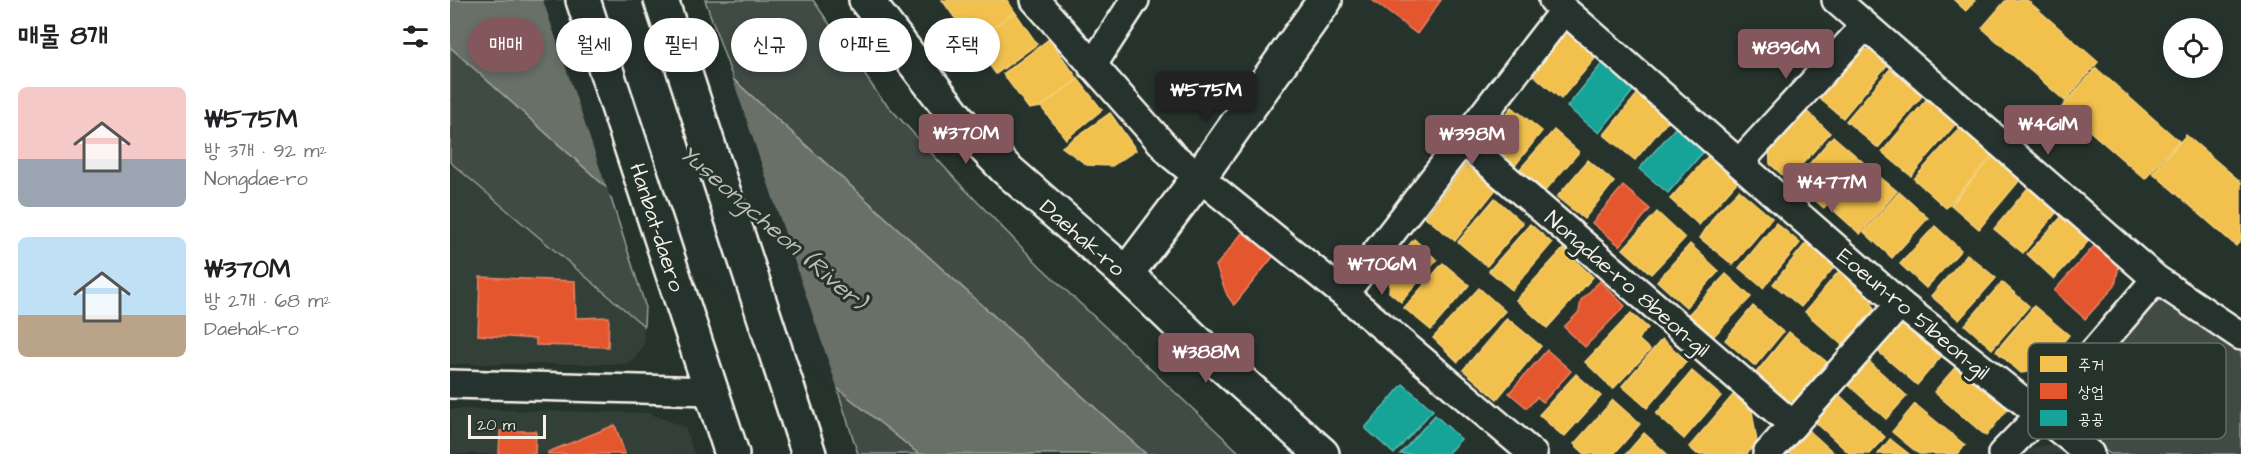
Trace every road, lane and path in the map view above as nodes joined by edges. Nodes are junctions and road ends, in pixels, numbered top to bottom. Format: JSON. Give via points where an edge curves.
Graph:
{"nodes":[{"id":1,"x":583,"y":0,"type":"edge"},
{"id":2,"x":661,"y":0,"type":"edge"},
{"id":3,"x":866,"y":0,"type":"edge"},
{"id":4,"x":1035,"y":0,"type":"edge"},
{"id":5,"x":1135,"y":0,"type":"edge"},
{"id":6,"x":1325,"y":0,"type":"edge"},
{"id":7,"x":1836,"y":0,"type":"edge"},
{"id":8,"x":1558,"y":5,"type":"edge"},
{"id":9,"x":1866,"y":26,"type":"junction"},
{"id":10,"x":1092,"y":66,"type":"junction"},
{"id":11,"x":1463,"y":141,"type":"junction"},
{"id":12,"x":1739,"y":163,"type":"junction"},
{"id":13,"x":1200,"y":176,"type":"junction"},
{"id":14,"x":1126,"y":274,"type":"junction"},
{"id":15,"x":2156,"y":279,"type":"junction"},
{"id":16,"x":1344,"y":294,"type":"junction"},
{"id":17,"x":1900,"y":304,"type":"junction"},
{"id":18,"x":2241,"y":336,"type":"edge"},
{"id":19,"x":2101,"y":343,"type":"edge"},
{"id":20,"x":450,"y":384,"type":"edge"},
{"id":21,"x":712,"y":391,"type":"junction"},
{"id":22,"x":2028,"y":407,"type":"edge"},
{"id":23,"x":1793,"y":424,"type":"junction"},
{"id":24,"x":2028,"y":427,"type":"edge"},
{"id":25,"x":2070,"y":439,"type":"edge"},
{"id":26,"x":806,"y":447,"type":"edge"},
{"id":27,"x":732,"y":454,"type":"edge"},
{"id":28,"x":1322,"y":454,"type":"edge"},
{"id":29,"x":1533,"y":454,"type":"edge"},
{"id":30,"x":1767,"y":454,"type":"edge"},
{"id":31,"x":2002,"y":454,"type":"edge"},
{"id":32,"x":2090,"y":454,"type":"edge"}],
"edges":[{"from":1,"to":21,"type":"main road","name":"Hanbat-daero"},
{"from":2,"to":26,"type":"main road"},
{"from":3,"to":14,"type":"main road","name":"Daehak-ro","via":[[961,123],[1005,168]]},
{"from":4,"to":10,"type":"street"},
{"from":5,"to":10,"type":"street"},
{"from":6,"to":13,"type":"main road"},
{"from":7,"to":9,"type":"street"},
{"from":8,"to":11,"type":"street"},
{"from":8,"to":12,"type":"street","name":"Eoeun-ro 51beon-gil"},
{"from":9,"to":12,"type":"street"},
{"from":9,"to":15,"type":"street"},
{"from":10,"to":13,"type":"street","via":[[1173,156]]},
{"from":11,"to":16,"type":"street"},
{"from":11,"to":23,"type":"street","name":"Nongdae-ro 8beon-gil"},
{"from":12,"to":17,"type":"street","name":"Eoeun-ro 51beon-gil"},
{"from":13,"to":14,"type":"main road"},
{"from":13,"to":16,"type":"street"},
{"from":14,"to":28,"type":"main road","name":"Daehak-ro"},
{"from":15,"to":18,"type":"street"},
{"from":15,"to":19,"type":"street"},
{"from":16,"to":29,"type":"street"},
{"from":17,"to":22,"type":"street","name":"Eoeun-ro 51beon-gil"},
{"from":17,"to":23,"type":"street"},
{"from":20,"to":21,"type":"street"},
{"from":21,"to":27,"type":"main road","name":"Hanbat-daero"},
{"from":23,"to":30,"type":"street"},
{"from":24,"to":31,"type":"street"},
{"from":25,"to":32,"type":"street","name":"Eoeun-ro 51beon-gil"}]}
